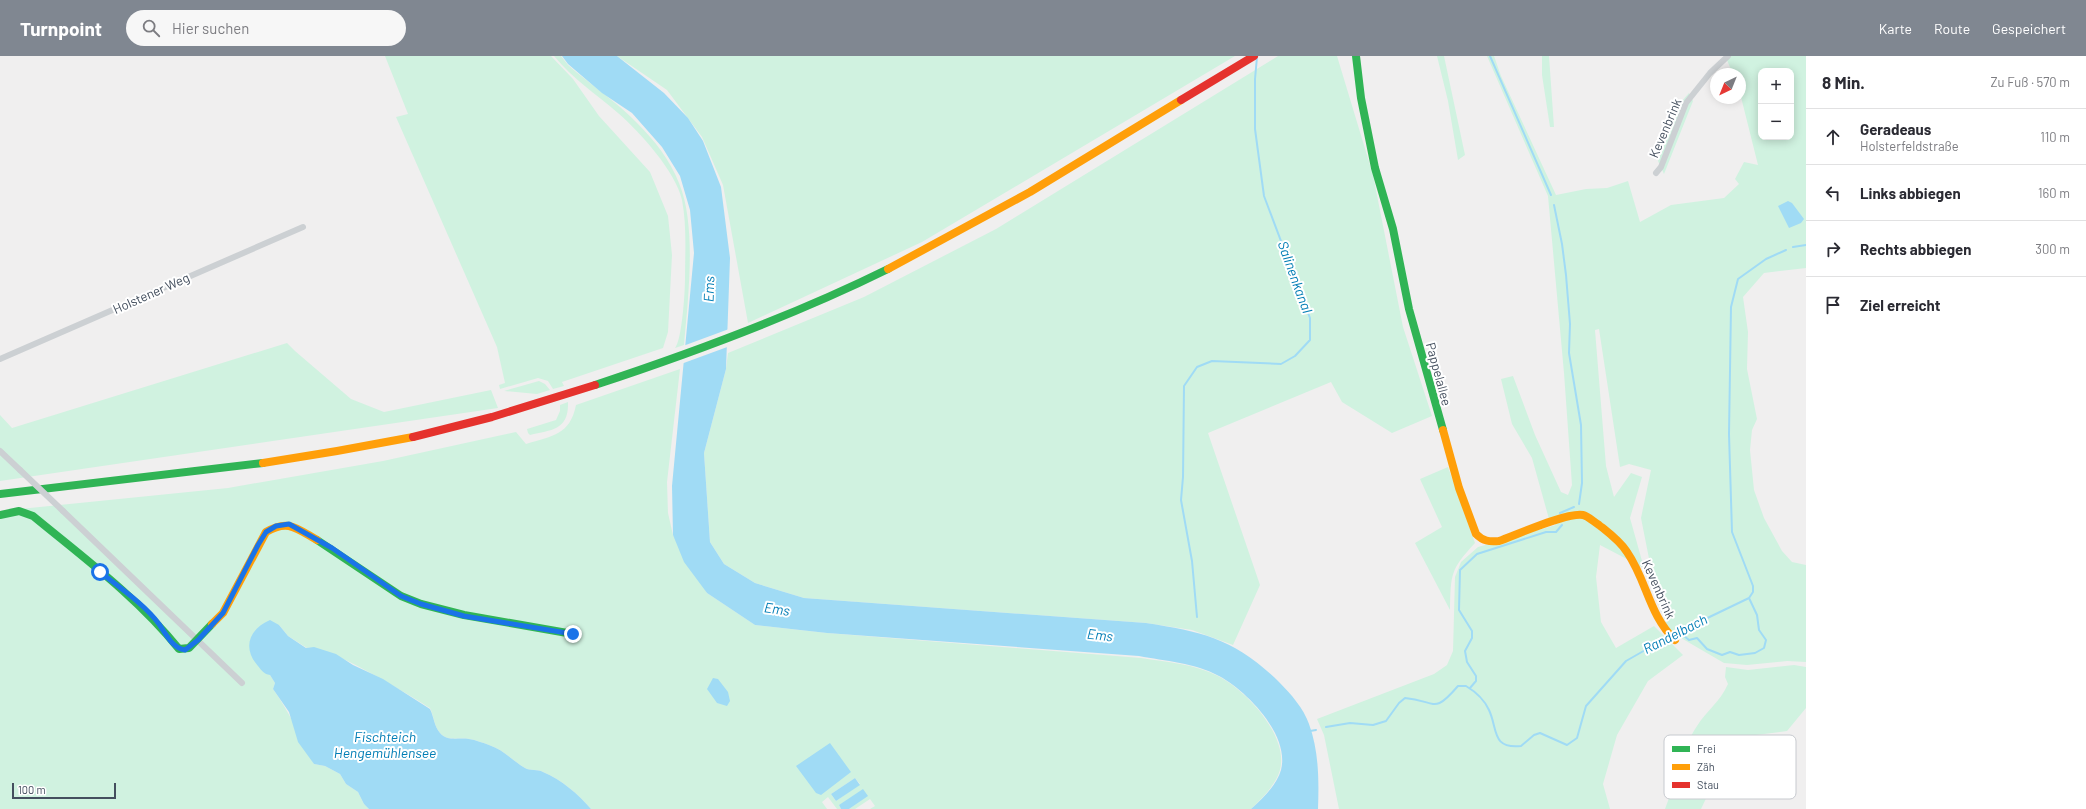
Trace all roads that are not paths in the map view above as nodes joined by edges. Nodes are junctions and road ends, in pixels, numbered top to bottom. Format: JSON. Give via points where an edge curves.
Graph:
{"nodes":[{"id":1,"x":1254,"y":56,"type":"edge"},
{"id":2,"x":1356,"y":56,"type":"edge"},
{"id":3,"x":1728,"y":56,"type":"edge"},
{"id":4,"x":1656,"y":173,"type":"dead end"},
{"id":5,"x":303,"y":227,"type":"dead end"},
{"id":6,"x":0,"y":359,"type":"edge"},
{"id":7,"x":0,"y":451,"type":"edge"},
{"id":8,"x":0,"y":494,"type":"edge"},
{"id":9,"x":0,"y":515,"type":"edge"},
{"id":10,"x":1623,"y":546,"type":"joint"},
{"id":11,"x":573,"y":634,"type":"dead end"},
{"id":12,"x":198,"y":640,"type":"junction"},
{"id":13,"x":1675,"y":640,"type":"dead end"},
{"id":14,"x":242,"y":683,"type":"dead end"}],
"edges":[{"from":1,"to":8,"type":"street","via":[[1031,191],[954,234],[852,287],[681,357],[551,400],[448,429],[369,446],[251,464]]},
{"from":2,"to":10,"type":"street","name":"Pappelallee","via":[[1374,168],[1393,229],[1409,309],[1439,420],[1472,526],[1482,540],[1489,542],[1499,541],[1569,516],[1584,515]]},
{"from":3,"to":4,"type":"street","name":"Kevenbrink","via":[[1710,73],[1686,103],[1662,167]]},
{"from":5,"to":6,"type":"street","name":"Holstener Weg"},
{"from":7,"to":12,"type":"street","bridge":true},
{"from":9,"to":12,"type":"street","via":[[19,511],[33,516],[140,605],[179,649],[189,648]]},
{"from":10,"to":13,"type":"street","name":"Kevenbrink","via":[[1632,558],[1654,613],[1666,633]]},
{"from":11,"to":12,"type":"street","via":[[464,616],[421,604],[401,596],[332,548],[289,524],[276,526],[266,532],[223,613]]},
{"from":12,"to":14,"type":"street"}]}
